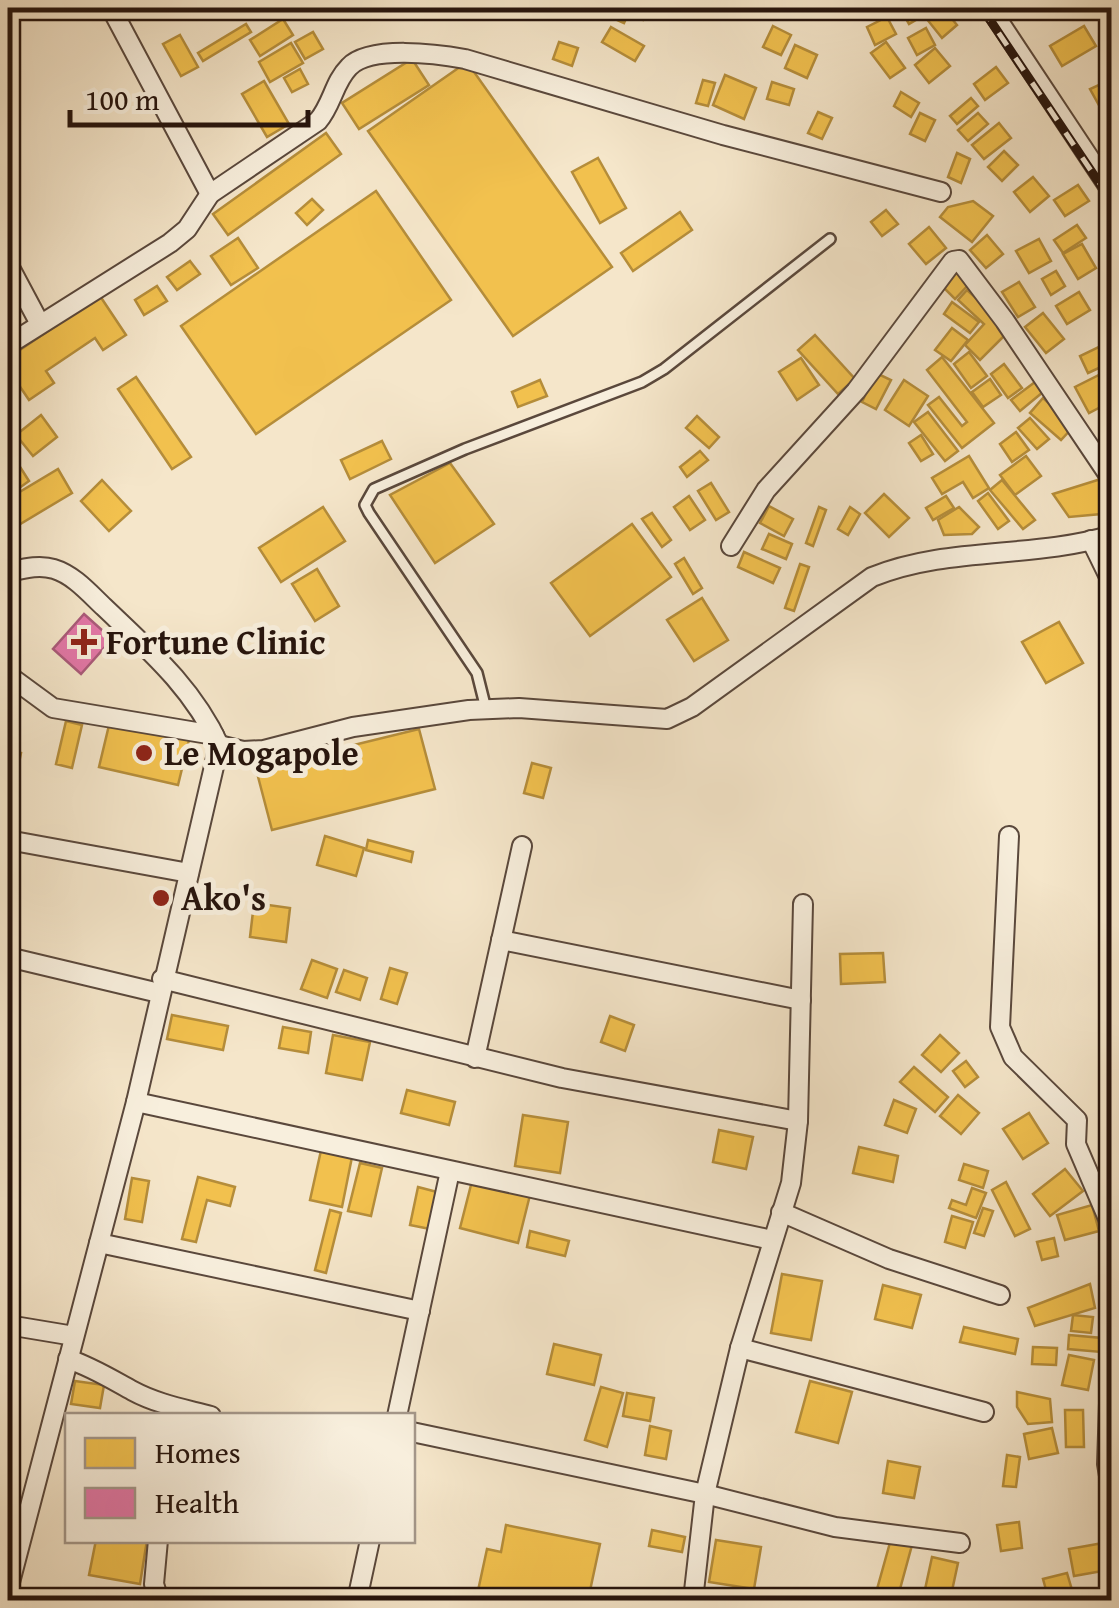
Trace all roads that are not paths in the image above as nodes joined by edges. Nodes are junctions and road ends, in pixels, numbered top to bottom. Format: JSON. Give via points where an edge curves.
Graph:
{"nodes":[{"id":1,"x":110,"y":8,"type":"edge"},
{"id":2,"x":990,"y":8,"type":"edge"},
{"id":3,"x":940,"y":192,"type":"dead end"},
{"id":4,"x":1112,"y":192,"type":"edge"},
{"id":5,"x":210,"y":194,"type":"junction"},
{"id":6,"x":830,"y":239,"type":"dead end"},
{"id":7,"x":8,"y":264,"type":"edge"},
{"id":8,"x":40,"y":324,"type":"junction"},
{"id":9,"x":8,"y":345,"type":"edge"},
{"id":10,"x":1112,"y":480,"type":"edge"},
{"id":11,"x":1112,"y":535,"type":"edge"},
{"id":12,"x":1092,"y":540,"type":"junction"},
{"id":13,"x":731,"y":546,"type":"dead end"},
{"id":14,"x":8,"y":572,"type":"edge"},
{"id":15,"x":1112,"y":583,"type":"edge"},
{"id":16,"x":8,"y":675,"type":"edge"},
{"id":17,"x":486,"y":709,"type":"junction"},
{"id":18,"x":216,"y":740,"type":"junction"},
{"id":19,"x":1009,"y":836,"type":"dead end"},
{"id":20,"x":8,"y":840,"type":"edge"},
{"id":21,"x":522,"y":846,"type":"dead end"},
{"id":22,"x":189,"y":873,"type":"junction"},
{"id":23,"x":803,"y":904,"type":"dead end"},
{"id":24,"x":502,"y":940,"type":"junction"},
{"id":25,"x":8,"y":957,"type":"edge"},
{"id":26,"x":160,"y":986,"type":"junction"},
{"id":27,"x":801,"y":1000,"type":"junction"},
{"id":28,"x":475,"y":1058,"type":"junction"},
{"id":29,"x":136,"y":1102,"type":"junction"},
{"id":30,"x":798,"y":1121,"type":"junction"},
{"id":31,"x":450,"y":1171,"type":"junction"},
{"id":32,"x":782,"y":1212,"type":"junction"},
{"id":33,"x":1112,"y":1228,"type":"edge"},
{"id":34,"x":772,"y":1240,"type":"junction"},
{"id":35,"x":99,"y":1242,"type":"junction"},
{"id":36,"x":1000,"y":1296,"type":"dead end"},
{"id":37,"x":420,"y":1311,"type":"junction"},
{"id":38,"x":1111,"y":1314,"type":"edge"},
{"id":39,"x":8,"y":1325,"type":"edge"},
{"id":40,"x":74,"y":1336,"type":"junction"},
{"id":41,"x":740,"y":1348,"type":"junction"},
{"id":42,"x":68,"y":1358,"type":"junction"},
{"id":43,"x":178,"y":1411,"type":"edge"},
{"id":44,"x":984,"y":1412,"type":"dead end"},
{"id":45,"x":398,"y":1413,"type":"edge"},
{"id":46,"x":415,"y":1433,"type":"edge"},
{"id":47,"x":1109,"y":1463,"type":"edge"},
{"id":48,"x":704,"y":1494,"type":"junction"},
{"id":49,"x":1112,"y":1494,"type":"edge"},
{"id":50,"x":158,"y":1543,"type":"edge"},
{"id":51,"x":369,"y":1543,"type":"edge"},
{"id":52,"x":960,"y":1543,"type":"dead end"},
{"id":53,"x":8,"y":1590,"type":"edge"},
{"id":54,"x":159,"y":1600,"type":"edge"},
{"id":55,"x":356,"y":1600,"type":"edge"},
{"id":56,"x":692,"y":1600,"type":"edge"}],
"edges":[{"from":1,"to":5,"type":"street"},
{"from":2,"to":4,"type":"street"},
{"from":3,"to":5,"type":"street","via":[[465,59],[415,53],[358,60],[318,121]]},
{"from":5,"to":8,"type":"street","via":[[170,243]]},
{"from":6,"to":17,"type":"lane","via":[[642,382],[464,449],[367,498],[369,513],[477,674]]},
{"from":7,"to":8,"type":"street"},
{"from":8,"to":9,"type":"street"},
{"from":10,"to":13,"type":"street","via":[[959,260],[946,268],[856,391],[766,490]]},
{"from":11,"to":12,"type":"street"},
{"from":12,"to":15,"type":"street"},
{"from":12,"to":17,"type":"street","via":[[926,560],[872,577],[668,719]]},
{"from":14,"to":18,"type":"street","via":[[53,568],[78,584],[173,674]]},
{"from":16,"to":18,"type":"street","via":[[53,708]]},
{"from":17,"to":18,"type":"street","via":[[353,728],[264,750],[243,751]]},
{"from":18,"to":22,"type":"street"},
{"from":19,"to":33,"type":"street","via":[[1000,1027],[1013,1057],[1077,1120],[1076,1144]]},
{"from":20,"to":22,"type":"street"},
{"from":21,"to":24,"type":"street"},
{"from":22,"to":26,"type":"street"},
{"from":23,"to":27,"type":"street"},
{"from":24,"to":27,"type":"street"},
{"from":24,"to":28,"type":"street"},
{"from":25,"to":26,"type":"street"},
{"from":26,"to":28,"type":"street"},
{"from":26,"to":29,"type":"street"},
{"from":27,"to":30,"type":"street"},
{"from":28,"to":30,"type":"street"},
{"from":29,"to":31,"type":"street"},
{"from":29,"to":35,"type":"street"},
{"from":30,"to":32,"type":"street"},
{"from":31,"to":34,"type":"street"},
{"from":31,"to":37,"type":"street"},
{"from":32,"to":34,"type":"street"},
{"from":32,"to":36,"type":"street","via":[[889,1259]]},
{"from":34,"to":41,"type":"street"},
{"from":35,"to":37,"type":"street"},
{"from":35,"to":40,"type":"street"},
{"from":37,"to":45,"type":"street"},
{"from":38,"to":47,"type":"street"},
{"from":39,"to":40,"type":"street"},
{"from":40,"to":42,"type":"street"},
{"from":41,"to":44,"type":"street"},
{"from":41,"to":48,"type":"street"},
{"from":42,"to":43,"type":"street"},
{"from":42,"to":53,"type":"street"},
{"from":46,"to":48,"type":"street"},
{"from":47,"to":49,"type":"street"},
{"from":48,"to":52,"type":"street","via":[[862,1532]]},
{"from":48,"to":56,"type":"street"},
{"from":50,"to":54,"type":"street"},
{"from":51,"to":55,"type":"street"}]}
